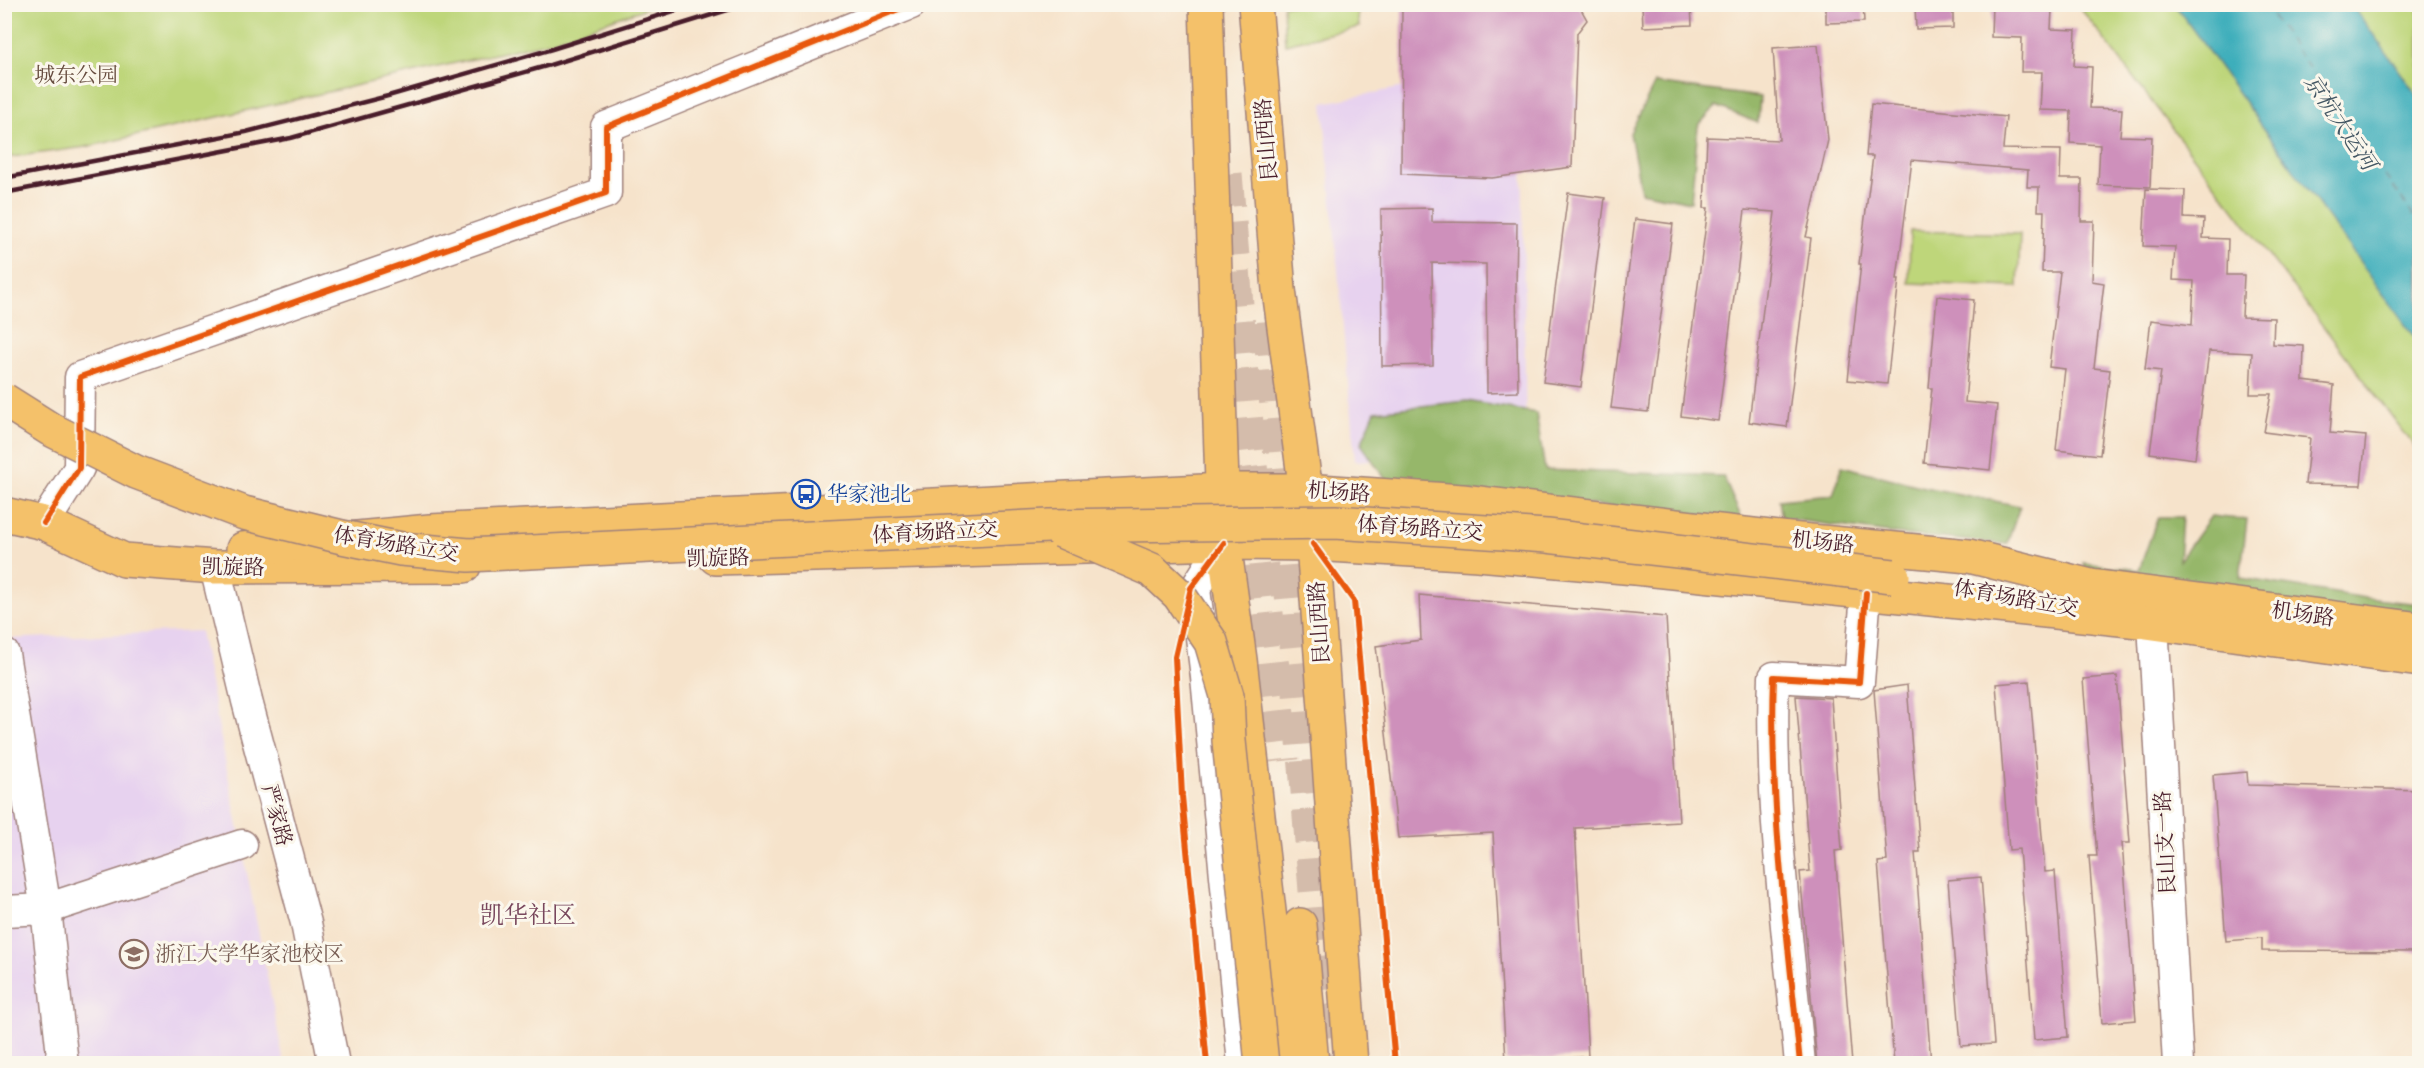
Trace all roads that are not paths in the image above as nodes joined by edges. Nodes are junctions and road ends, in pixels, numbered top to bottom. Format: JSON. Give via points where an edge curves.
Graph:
{"nodes":[{"id":1,"x":911,"y":4,"type":"edge"},
{"id":2,"x":1206,"y":4,"type":"edge"},
{"id":3,"x":1255,"y":4,"type":"edge"},
{"id":4,"x":4,"y":400,"type":"edge"},
{"id":5,"x":1222,"y":490,"type":"junction"},
{"id":6,"x":1305,"y":490,"type":"junction"},
{"id":7,"x":4,"y":514,"type":"edge"},
{"id":8,"x":44,"y":523,"type":"junction"},
{"id":9,"x":1048,"y":526,"type":"junction"},
{"id":10,"x":1224,"y":543,"type":"junction"},
{"id":11,"x":1313,"y":544,"type":"junction"},
{"id":12,"x":123,"y":560,"type":"junction"},
{"id":13,"x":215,"y":567,"type":"junction"},
{"id":14,"x":1879,"y":584,"type":"junction"},
{"id":15,"x":2091,"y":586,"type":"junction"},
{"id":16,"x":2146,"y":622,"type":"junction"},
{"id":17,"x":2420,"y":630,"type":"edge"},
{"id":18,"x":4,"y":654,"type":"edge"},
{"id":19,"x":2420,"y":660,"type":"edge"},
{"id":20,"x":242,"y":845,"type":"dead end"},
{"id":21,"x":46,"y":909,"type":"junction"},
{"id":22,"x":4,"y":911,"type":"edge"},
{"id":23,"x":1300,"y":925,"type":"dead end"},
{"id":24,"x":63,"y":1064,"type":"edge"},
{"id":25,"x":334,"y":1064,"type":"edge"},
{"id":26,"x":1243,"y":1064,"type":"edge"},
{"id":27,"x":1262,"y":1064,"type":"edge"},
{"id":28,"x":1283,"y":1064,"type":"edge"},
{"id":29,"x":1312,"y":1064,"type":"edge"},
{"id":30,"x":1352,"y":1064,"type":"edge"},
{"id":31,"x":1800,"y":1064,"type":"edge"},
{"id":32,"x":2178,"y":1064,"type":"edge"}],
"edges":[{"from":1,"to":8,"type":"street","via":[[606,127],[606,193],[80,377],[79,468]]},
{"from":2,"to":5,"type":"main road"},
{"from":3,"to":6,"type":"main road","name":"艮山西路","via":[[1279,290]]},
{"from":4,"to":9,"type":"main road","name":"体育场路立交","bridge":true,"via":[[50,429],[136,472],[244,513],[401,549],[470,555]]},
{"from":5,"to":6,"type":"main road","name":"机场路"},
{"from":5,"to":10,"type":"main road"},
{"from":5,"to":12,"type":"main road","name":"凯旋路","via":[[430,531]]},
{"from":6,"to":11,"type":"main road","name":"艮山西路"},
{"from":6,"to":15,"type":"main road","name":"机场路","via":[[1462,501],[1969,556]]},
{"from":7,"to":8,"type":"main road","name":"凯旋路"},
{"from":8,"to":12,"type":"main road","name":"凯旋路"},
{"from":9,"to":14,"type":"main road","name":"体育场路立交","bridge":true,"via":[[1335,522],[1547,536]]},
{"from":9,"to":27,"type":"main road","bridge":true,"via":[[1152,570],[1179,595],[1211,642],[1227,696]]},
{"from":10,"to":11,"type":"main road","name":"凯旋路"},
{"from":10,"to":13,"type":"main road","name":"凯旋路","via":[[398,568]]},
{"from":10,"to":26,"type":"street","via":[[1195,590]]},
{"from":10,"to":28,"type":"main road","via":[[1279,998]]},
{"from":11,"to":14,"type":"main road"},
{"from":11,"to":30,"type":"main road","name":"艮山西路"},
{"from":12,"to":13,"type":"main road","name":"凯旋路"},
{"from":13,"to":25,"type":"street","name":"严家路","via":[[306,923]]},
{"from":14,"to":15,"type":"main road","name":"体育场路立交"},
{"from":14,"to":16,"type":"main road","name":"体育场路立交"},
{"from":14,"to":31,"type":"street","via":[[1859,682],[1774,677],[1776,805]]},
{"from":15,"to":17,"type":"main road","name":"机场路"},
{"from":16,"to":19,"type":"main road","name":"机场路"},
{"from":16,"to":32,"type":"street","name":"艮山支一路"},
{"from":18,"to":21,"type":"street"},
{"from":20,"to":21,"type":"street"},
{"from":21,"to":22,"type":"street"},
{"from":21,"to":24,"type":"street"},
{"from":23,"to":29,"type":"main road"}]}
